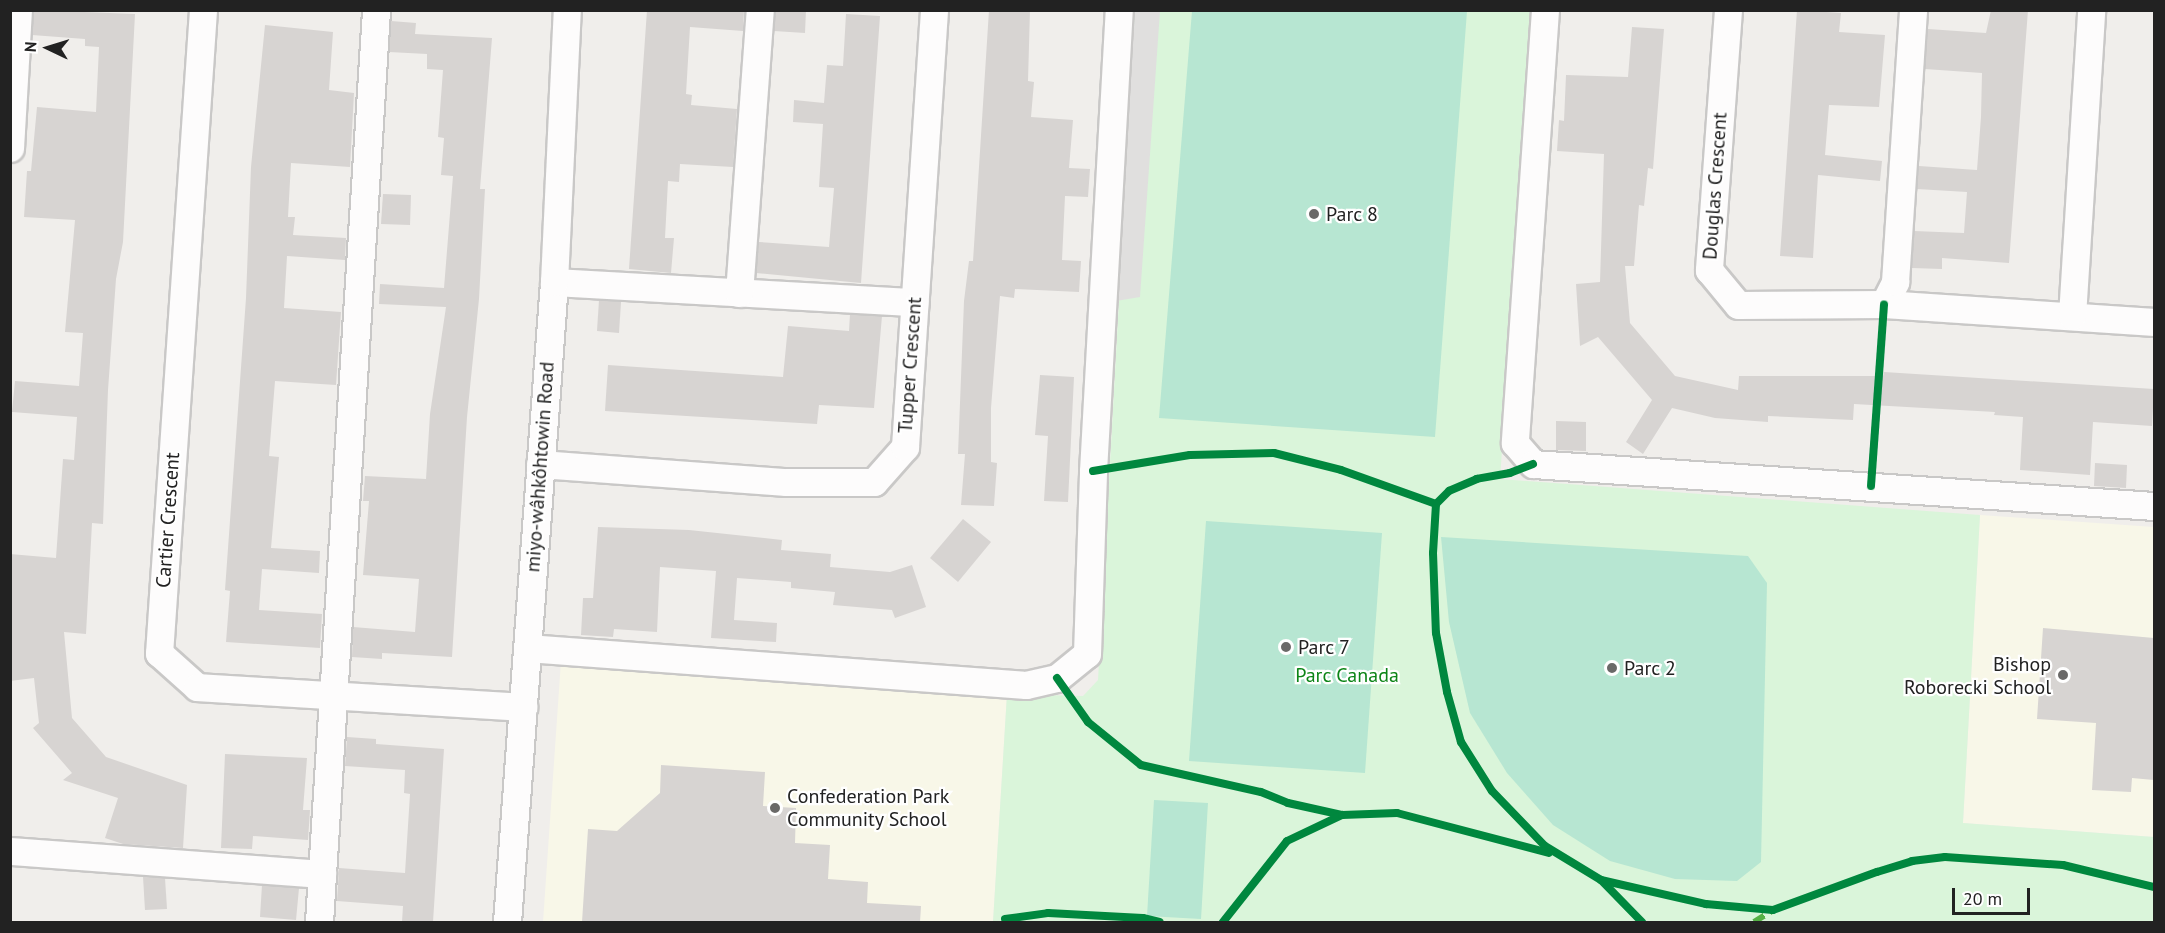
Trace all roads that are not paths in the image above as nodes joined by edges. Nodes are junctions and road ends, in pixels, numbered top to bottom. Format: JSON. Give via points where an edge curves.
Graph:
{"nodes":[{"id":1,"x":18,"y":10,"type":"edge"},
{"id":2,"x":203,"y":10,"type":"edge"},
{"id":3,"x":376,"y":10,"type":"edge"},
{"id":4,"x":567,"y":10,"type":"edge"},
{"id":5,"x":760,"y":10,"type":"edge"},
{"id":6,"x":934,"y":10,"type":"edge"},
{"id":7,"x":1119,"y":10,"type":"edge"},
{"id":8,"x":1545,"y":10,"type":"edge"},
{"id":9,"x":1728,"y":10,"type":"edge"},
{"id":10,"x":1913,"y":10,"type":"edge"},
{"id":11,"x":2091,"y":10,"type":"edge"},
{"id":12,"x":10,"y":148,"type":"edge"},
{"id":13,"x":554,"y":282,"type":"junction"},
{"id":14,"x":740,"y":293,"type":"junction"},
{"id":15,"x":914,"y":302,"type":"junction"},
{"id":16,"x":1884,"y":304,"type":"junction"},
{"id":17,"x":2072,"y":316,"type":"junction"},
{"id":18,"x":2154,"y":322,"type":"edge"},
{"id":19,"x":540,"y":464,"type":"junction"},
{"id":20,"x":2154,"y":506,"type":"edge"},
{"id":21,"x":527,"y":648,"type":"junction"},
{"id":22,"x":332,"y":697,"type":"junction"},
{"id":23,"x":523,"y":707,"type":"junction"},
{"id":24,"x":10,"y":851,"type":"edge"},
{"id":25,"x":322,"y":874,"type":"junction"},
{"id":26,"x":319,"y":922,"type":"edge"},
{"id":27,"x":507,"y":922,"type":"edge"}],
"edges":[{"from":1,"to":12,"type":"street"},
{"from":2,"to":22,"type":"street","name":"Cartier Crescent","via":[[159,653],[197,687]]},
{"from":3,"to":22,"type":"street"},
{"from":4,"to":13,"type":"street","name":"miyo-wâhkôhtowin Road"},
{"from":5,"to":14,"type":"street"},
{"from":6,"to":15,"type":"street","name":"Tupper Crescent"},
{"from":7,"to":21,"type":"street","via":[[1093,471],[1087,654],[1057,678],[1026,685]]},
{"from":8,"to":20,"type":"street","via":[[1515,443],[1533,464]]},
{"from":9,"to":16,"type":"street","name":"Douglas Crescent","via":[[1709,270],[1738,305]]},
{"from":10,"to":16,"type":"street","via":[[1895,282]]},
{"from":11,"to":17,"type":"street"},
{"from":13,"to":14,"type":"street"},
{"from":13,"to":19,"type":"street","name":"miyo-wâhkôhtowin Road"},
{"from":14,"to":15,"type":"street"},
{"from":15,"to":19,"type":"street","name":"Tupper Crescent","via":[[905,447],[874,482],[786,482]]},
{"from":16,"to":17,"type":"street","name":"Douglas Crescent"},
{"from":17,"to":18,"type":"street","name":"Douglas Crescent"},
{"from":19,"to":21,"type":"street","name":"miyo-wâhkôhtowin Road"},
{"from":21,"to":23,"type":"street","name":"miyo-wâhkôhtowin Road"},
{"from":22,"to":23,"type":"street","name":"Cartier Crescent"},
{"from":22,"to":25,"type":"street"},
{"from":23,"to":27,"type":"street","name":"miyo-wâhkôhtowin Road"},
{"from":24,"to":25,"type":"street"},
{"from":25,"to":26,"type":"street"}]}
